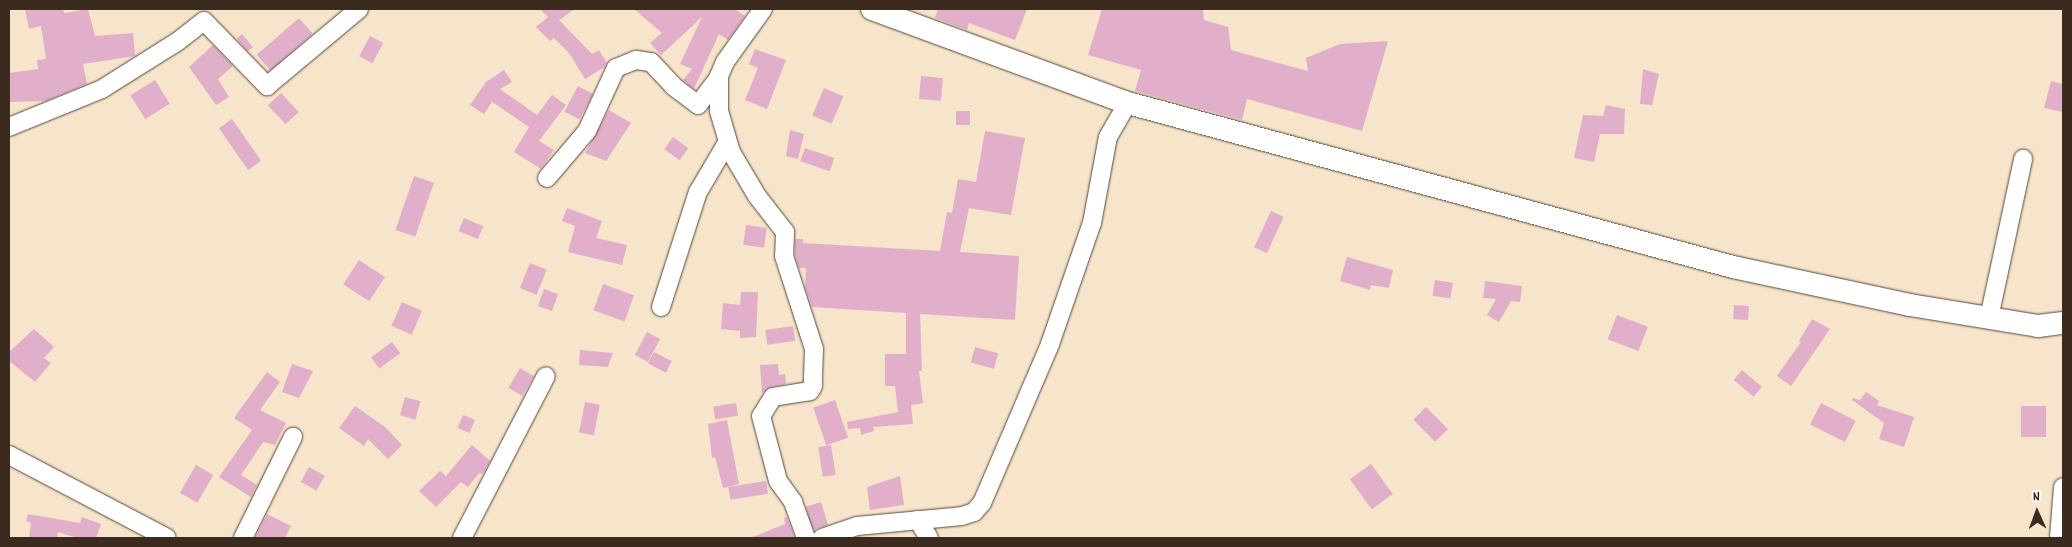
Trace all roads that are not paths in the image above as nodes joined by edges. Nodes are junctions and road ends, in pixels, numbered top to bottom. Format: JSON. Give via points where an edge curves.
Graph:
{"nodes":[{"id":1,"x":359,"y":9,"type":"edge"},
{"id":2,"x":763,"y":9,"type":"edge"},
{"id":3,"x":872,"y":9,"type":"edge"},
{"id":4,"x":719,"y":76,"type":"junction"},
{"id":5,"x":1128,"y":104,"type":"junction"},
{"id":6,"x":9,"y":127,"type":"edge"},
{"id":7,"x":727,"y":143,"type":"junction"},
{"id":8,"x":2023,"y":159,"type":"dead end"},
{"id":9,"x":547,"y":178,"type":"dead end"},
{"id":10,"x":661,"y":307,"type":"dead end"},
{"id":11,"x":1989,"y":318,"type":"junction"},
{"id":12,"x":2063,"y":323,"type":"edge"},
{"id":13,"x":546,"y":376,"type":"dead end"},
{"id":14,"x":293,"y":437,"type":"dead end"},
{"id":15,"x":9,"y":455,"type":"edge"},
{"id":16,"x":2063,"y":487,"type":"edge"},
{"id":17,"x":918,"y":520,"type":"junction"},
{"id":18,"x":167,"y":538,"type":"edge"},
{"id":19,"x":243,"y":538,"type":"edge"},
{"id":20,"x":462,"y":538,"type":"edge"},
{"id":21,"x":806,"y":538,"type":"edge"},
{"id":22,"x":822,"y":538,"type":"edge"},
{"id":23,"x":929,"y":538,"type":"edge"},
{"id":24,"x":2059,"y":538,"type":"edge"}],
"edges":[{"from":1,"to":6,"type":"street","via":[[267,86],[204,21],[102,89]]},
{"from":2,"to":4,"type":"street","via":[[725,62]]},
{"from":3,"to":5,"type":"street"},
{"from":4,"to":7,"type":"street","via":[[719,111]]},
{"from":4,"to":9,"type":"street","via":[[698,105],[673,86],[652,62],[636,60],[616,68],[587,131]]},
{"from":5,"to":11,"type":"street","via":[[1792,282]]},
{"from":5,"to":17,"type":"street","via":[[1108,137],[1092,223],[1050,344],[982,503],[974,512],[962,516]]},
{"from":7,"to":10,"type":"street","via":[[698,192]]},
{"from":7,"to":21,"type":"street","via":[[757,196],[785,232],[784,256],[814,349],[813,386],[810,391],[772,397],[761,416],[778,481],[793,502]]},
{"from":8,"to":11,"type":"street"},
{"from":11,"to":12,"type":"street","via":[[2038,326]]},
{"from":13,"to":20,"type":"street"},
{"from":14,"to":19,"type":"street"},
{"from":15,"to":18,"type":"street"},
{"from":16,"to":24,"type":"street"},
{"from":17,"to":22,"type":"street","via":[[857,526]]},
{"from":17,"to":23,"type":"street"}]}
